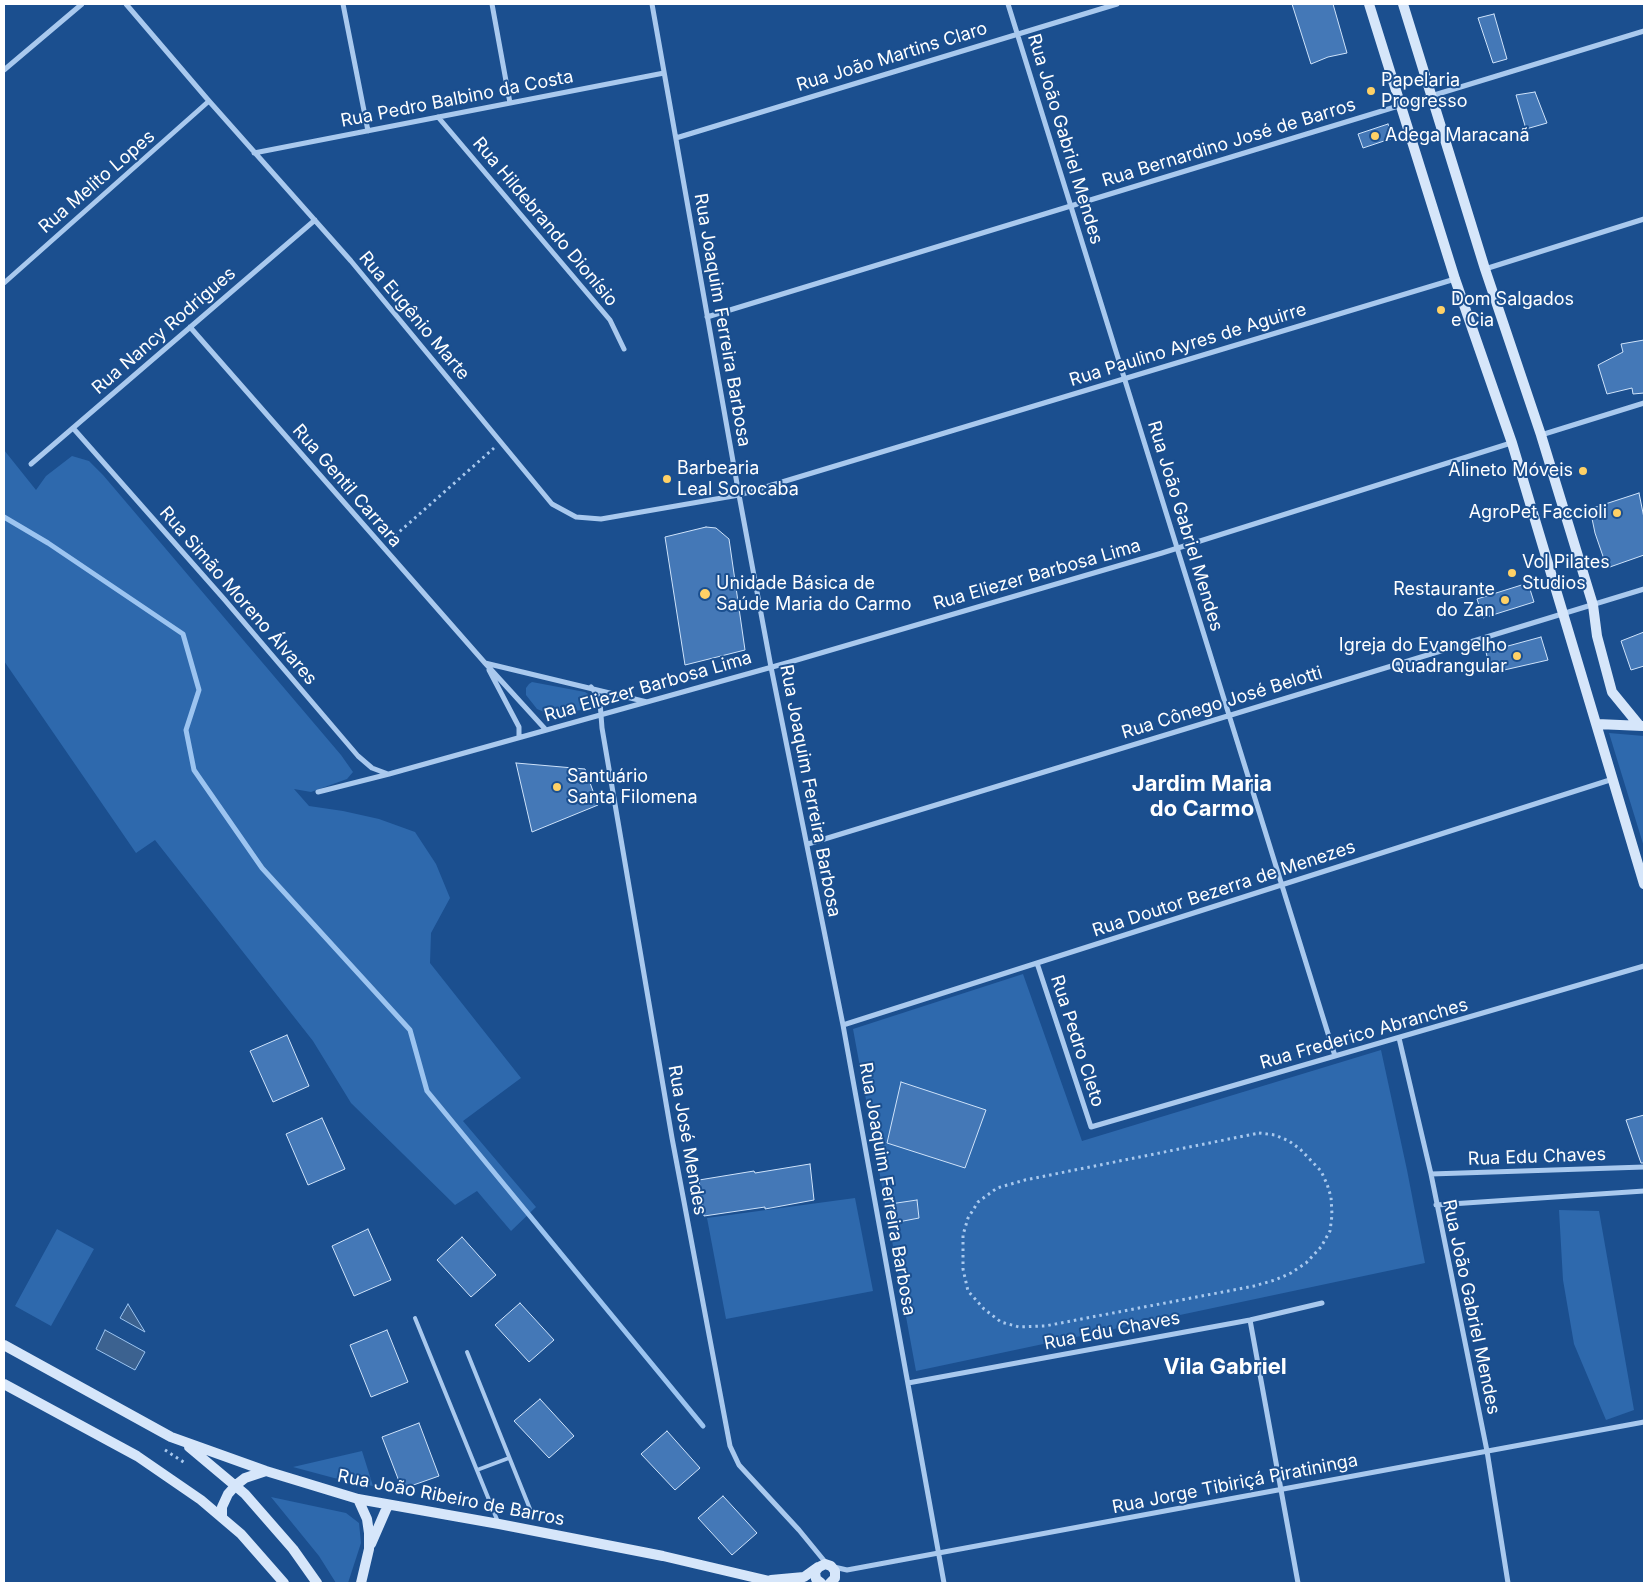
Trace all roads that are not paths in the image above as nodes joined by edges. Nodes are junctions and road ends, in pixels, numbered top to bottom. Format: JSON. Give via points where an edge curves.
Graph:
{"nodes":[{"id":1,"x":82,"y":4,"type":"edge"},
{"id":2,"x":126,"y":4,"type":"edge"},
{"id":3,"x":343,"y":4,"type":"edge"},
{"id":4,"x":492,"y":4,"type":"edge"},
{"id":5,"x":652,"y":4,"type":"edge"},
{"id":6,"x":1008,"y":4,"type":"edge"},
{"id":7,"x":1117,"y":4,"type":"edge"},
{"id":8,"x":1369,"y":4,"type":"edge"},
{"id":9,"x":1403,"y":4,"type":"edge"},
{"id":10,"x":1644,"y":31,"type":"edge"},
{"id":11,"x":1018,"y":34,"type":"junction"},
{"id":12,"x":4,"y":70,"type":"edge"},
{"id":13,"x":664,"y":73,"type":"junction"},
{"id":14,"x":1432,"y":96,"type":"junction"},
{"id":15,"x":209,"y":102,"type":"junction"},
{"id":16,"x":510,"y":103,"type":"junction"},
{"id":17,"x":1400,"y":105,"type":"junction"},
{"id":18,"x":438,"y":117,"type":"junction"},
{"id":19,"x":368,"y":131,"type":"junction"},
{"id":20,"x":676,"y":138,"type":"junction"},
{"id":21,"x":254,"y":153,"type":"junction"},
{"id":22,"x":1071,"y":206,"type":"junction"},
{"id":23,"x":1644,"y":219,"type":"edge"},
{"id":24,"x":315,"y":220,"type":"junction"},
{"id":25,"x":1485,"y":269,"type":"junction"},
{"id":26,"x":1455,"y":279,"type":"junction"},
{"id":27,"x":4,"y":283,"type":"edge"},
{"id":28,"x":707,"y":318,"type":"junction"},
{"id":29,"x":190,"y":327,"type":"junction"},
{"id":30,"x":624,"y":349,"type":"dead end"},
{"id":31,"x":1124,"y":379,"type":"junction"},
{"id":32,"x":1644,"y":403,"type":"edge"},
{"id":33,"x":73,"y":428,"type":"junction"},
{"id":34,"x":1541,"y":435,"type":"junction"},
{"id":35,"x":1512,"y":443,"type":"junction"},
{"id":36,"x":31,"y":464,"type":"dead end"},
{"id":37,"x":739,"y":495,"type":"junction"},
{"id":38,"x":1177,"y":548,"type":"junction"},
{"id":39,"x":1644,"y":589,"type":"edge"},
{"id":40,"x":1592,"y":605,"type":"junction"},
{"id":41,"x":1563,"y":614,"type":"junction"},
{"id":42,"x":485,"y":663,"type":"junction"},
{"id":43,"x":771,"y":667,"type":"junction"},
{"id":44,"x":590,"y":688,"type":"junction"},
{"id":45,"x":648,"y":702,"type":"junction"},
{"id":46,"x":601,"y":715,"type":"junction"},
{"id":47,"x":1229,"y":716,"type":"junction"},
{"id":48,"x":1597,"y":724,"type":"junction"},
{"id":49,"x":1641,"y":726,"type":"edge"},
{"id":50,"x":546,"y":730,"type":"junction"},
{"id":51,"x":519,"y":738,"type":"junction"},
{"id":52,"x":389,"y":774,"type":"junction"},
{"id":53,"x":1614,"y":780,"type":"junction"},
{"id":54,"x":318,"y":792,"type":"dead end"},
{"id":55,"x":808,"y":844,"type":"junction"},
{"id":56,"x":1644,"y":884,"type":"edge"},
{"id":57,"x":1282,"y":885,"type":"junction"},
{"id":58,"x":1037,"y":964,"type":"junction"},
{"id":59,"x":1644,"y":966,"type":"edge"},
{"id":60,"x":843,"y":1025,"type":"junction"},
{"id":61,"x":1399,"y":1038,"type":"junction"},
{"id":62,"x":1335,"y":1056,"type":"junction"},
{"id":63,"x":1091,"y":1127,"type":"joint"},
{"id":64,"x":1644,"y":1167,"type":"edge"},
{"id":65,"x":1431,"y":1174,"type":"junction"},
{"id":66,"x":1644,"y":1191,"type":"edge"},
{"id":67,"x":1436,"y":1205,"type":"junction"},
{"id":68,"x":1322,"y":1303,"type":"dead end"},
{"id":69,"x":415,"y":1318,"type":"dead end"},
{"id":70,"x":1250,"y":1320,"type":"junction"},
{"id":71,"x":4,"y":1345,"type":"edge"},
{"id":72,"x":467,"y":1352,"type":"dead end"},
{"id":73,"x":908,"y":1383,"type":"junction"},
{"id":74,"x":4,"y":1384,"type":"edge"},
{"id":75,"x":1644,"y":1422,"type":"edge"},
{"id":76,"x":171,"y":1437,"type":"junction"},
{"id":77,"x":1487,"y":1451,"type":"junction"},
{"id":78,"x":509,"y":1458,"type":"junction"},
{"id":79,"x":477,"y":1470,"type":"junction"},
{"id":80,"x":266,"y":1471,"type":"junction"},
{"id":81,"x":236,"y":1485,"type":"junction"},
{"id":82,"x":1281,"y":1489,"type":"junction"},
{"id":83,"x":358,"y":1499,"type":"junction"},
{"id":84,"x":388,"y":1505,"type":"junction"},
{"id":85,"x":530,"y":1509,"type":"dead end"},
{"id":86,"x":222,"y":1517,"type":"junction"},
{"id":87,"x":499,"y":1524,"type":"junction"},
{"id":88,"x":369,"y":1550,"type":"junction"},
{"id":89,"x":938,"y":1553,"type":"junction"},
{"id":90,"x":826,"y":1566,"type":"junction"},
{"id":91,"x":833,"y":1581,"type":"edge"},
{"id":92,"x":774,"y":1582,"type":"edge"},
{"id":93,"x":284,"y":1583,"type":"edge"},
{"id":94,"x":317,"y":1583,"type":"edge"},
{"id":95,"x":361,"y":1583,"type":"edge"},
{"id":96,"x":821,"y":1583,"type":"edge"},
{"id":97,"x":944,"y":1583,"type":"edge"},
{"id":98,"x":1298,"y":1583,"type":"edge"},
{"id":99,"x":1508,"y":1583,"type":"edge"}],
"edges":[{"from":1,"to":12,"type":"street"},
{"from":2,"to":15,"type":"street","name":"Rua Eugênio Marte"},
{"from":3,"to":19,"type":"street"},
{"from":4,"to":16,"type":"street"},
{"from":5,"to":13,"type":"street","name":"Rua Joaquim Ferreira Barbosa"},
{"from":6,"to":11,"type":"street","name":"Rua João Gabriel Mendes"},
{"from":7,"to":11,"type":"street","name":"Rua João Martins Claro"},
{"from":8,"to":17,"type":"main road"},
{"from":9,"to":14,"type":"main road"},
{"from":10,"to":14,"type":"street","name":"Rua Bernardino José de Barros"},
{"from":11,"to":20,"type":"street","name":"Rua João Martins Claro"},
{"from":11,"to":22,"type":"street","name":"Rua João Gabriel Mendes"},
{"from":13,"to":16,"type":"street","name":"Rua Pedro Balbino da Costa"},
{"from":13,"to":20,"type":"street","name":"Rua Joaquim Ferreira Barbosa"},
{"from":14,"to":17,"type":"street","name":"Rua Bernardino José de Barros"},
{"from":14,"to":25,"type":"main road"},
{"from":15,"to":21,"type":"street","name":"Rua Eugênio Marte"},
{"from":15,"to":27,"type":"street","name":"Rua Melito Lopes"},
{"from":16,"to":18,"type":"street","name":"Rua Pedro Balbino da Costa"},
{"from":17,"to":22,"type":"street","name":"Rua Bernardino José de Barros"},
{"from":17,"to":26,"type":"main road"},
{"from":18,"to":19,"type":"street","name":"Rua Pedro Balbino da Costa"},
{"from":18,"to":30,"type":"street","name":"Rua Hildebrando Dionísio","via":[[610,320]]},
{"from":19,"to":21,"type":"street","name":"Rua Pedro Balbino da Costa"},
{"from":20,"to":28,"type":"street","name":"Rua Joaquim Ferreira Barbosa"},
{"from":21,"to":24,"type":"street","name":"Rua Eugênio Marte"},
{"from":22,"to":28,"type":"street","name":"Rua Bernardino José de Barros"},
{"from":22,"to":31,"type":"street","name":"Rua João Gabriel Mendes"},
{"from":23,"to":25,"type":"street"},
{"from":24,"to":29,"type":"street","name":"Rua Nancy Rodrigues"},
{"from":24,"to":37,"type":"street","name":"Rua Eugênio Marte","via":[[552,504],[576,517],[601,519]]},
{"from":25,"to":34,"type":"main road"},
{"from":26,"to":31,"type":"street","name":"Rua Paulino Ayres de Aguirre"},
{"from":26,"to":35,"type":"main road"},
{"from":28,"to":37,"type":"street","name":"Rua Joaquim Ferreira Barbosa"},
{"from":29,"to":33,"type":"street","name":"Rua Nancy Rodrigues"},
{"from":29,"to":42,"type":"street","name":"Rua Gentil Carrara"},
{"from":31,"to":37,"type":"street","name":"Rua Paulino Ayres de Aguirre"},
{"from":31,"to":38,"type":"street","name":"Rua João Gabriel Mendes"},
{"from":32,"to":34,"type":"street"},
{"from":33,"to":36,"type":"street","name":"Rua Nancy Rodrigues"},
{"from":33,"to":52,"type":"street","name":"Rua Simão Moreno Álvares","via":[[358,756],[372,768]]},
{"from":34,"to":40,"type":"main road"},
{"from":35,"to":38,"type":"street","name":"Rua Eliezer Barbosa Lima"},
{"from":35,"to":41,"type":"main road"},
{"from":37,"to":43,"type":"street","name":"Rua Joaquim Ferreira Barbosa"},
{"from":38,"to":43,"type":"street","name":"Rua Eliezer Barbosa Lima"},
{"from":38,"to":47,"type":"street","name":"Rua João Gabriel Mendes"},
{"from":39,"to":40,"type":"street","name":"Rua Cônego José Belotti"},
{"from":40,"to":41,"type":"street","name":"Rua Cônego José Belotti"},
{"from":40,"to":49,"type":"main road","via":[[1612,692]]},
{"from":41,"to":47,"type":"street","name":"Rua Cônego José Belotti"},
{"from":41,"to":48,"type":"main road"},
{"from":42,"to":44,"type":"street"},
{"from":42,"to":50,"type":"street","name":"Rua Gentil Carrara"},
{"from":42,"to":51,"type":"street","name":"Rua Gentil Carrara","via":[[519,727]]},
{"from":43,"to":45,"type":"street","name":"Rua Eliezer Barbosa Lima"},
{"from":43,"to":55,"type":"street","name":"Rua Joaquim Ferreira Barbosa"},
{"from":44,"to":45,"type":"street"},
{"from":44,"to":46,"type":"street","name":"Rua José Mendes","via":[[597,694]]},
{"from":45,"to":46,"type":"street","name":"Rua Eliezer Barbosa Lima"},
{"from":46,"to":50,"type":"street","name":"Rua Eliezer Barbosa Lima"},
{"from":46,"to":90,"type":"street","name":"Rua José Mendes","via":[[672,1138],[730,1446],[739,1465],[799,1530]]},
{"from":47,"to":55,"type":"street","name":"Rua Cônego José Belotti"},
{"from":47,"to":57,"type":"street","name":"Rua João Gabriel Mendes"},
{"from":48,"to":49,"type":"main road"},
{"from":48,"to":53,"type":"main road"},
{"from":50,"to":51,"type":"street","name":"Rua Eliezer Barbosa Lima"},
{"from":51,"to":52,"type":"street","name":"Rua Eliezer Barbosa Lima"},
{"from":52,"to":54,"type":"street","name":"Rua Eliezer Barbosa Lima"},
{"from":53,"to":56,"type":"main road"},
{"from":53,"to":57,"type":"street","name":"Rua Doutor Bezerra de Menezes"},
{"from":55,"to":60,"type":"street","name":"Rua Joaquim Ferreira Barbosa"},
{"from":57,"to":58,"type":"street","name":"Rua Doutor Bezerra de Menezes"},
{"from":57,"to":62,"type":"street","name":"Rua João Gabriel Mendes"},
{"from":58,"to":60,"type":"street","name":"Rua Doutor Bezerra de Menezes"},
{"from":58,"to":63,"type":"street","name":"Rua Pedro Cleto"},
{"from":59,"to":61,"type":"street","name":"Rua Frederico Abranches"},
{"from":60,"to":73,"type":"street","name":"Rua Joaquim Ferreira Barbosa"},
{"from":61,"to":62,"type":"street","name":"Rua Frederico Abranches"},
{"from":61,"to":65,"type":"street","name":"Rua João Gabriel Mendes"},
{"from":62,"to":63,"type":"street","name":"Rua Frederico Abranches"},
{"from":64,"to":65,"type":"street","name":"Rua Edu Chaves"},
{"from":65,"to":67,"type":"street","name":"Rua João Gabriel Mendes"},
{"from":66,"to":67,"type":"street"},
{"from":67,"to":77,"type":"street","name":"Rua João Gabriel Mendes"},
{"from":68,"to":70,"type":"street","name":"Rua Edu Chaves"},
{"from":69,"to":79,"type":"lane"},
{"from":70,"to":73,"type":"street","name":"Rua Edu Chaves"},
{"from":70,"to":82,"type":"street"},
{"from":71,"to":76,"type":"main road","name":"Rua João Ribeiro de Barros"},
{"from":72,"to":78,"type":"lane"},
{"from":73,"to":89,"type":"street","name":"Rua Joaquim Ferreira Barbosa"},
{"from":74,"to":86,"type":"main road","via":[[138,1456]]},
{"from":75,"to":77,"type":"street","name":"Rua Jorge Tibiriçá Piratininga"},
{"from":76,"to":80,"type":"main road","name":"Rua João Ribeiro de Barros"},
{"from":76,"to":81,"type":"main road","via":[[195,1451]]},
{"from":77,"to":82,"type":"street","name":"Rua Jorge Tibiriçá Piratininga"},
{"from":77,"to":99,"type":"street","name":"Rua João Gabriel Mendes"},
{"from":78,"to":79,"type":"lane"},
{"from":78,"to":85,"type":"lane"},
{"from":79,"to":87,"type":"lane"},
{"from":80,"to":81,"type":"main road","via":[[245,1478]]},
{"from":80,"to":83,"type":"main road","name":"Rua João Ribeiro de Barros"},
{"from":81,"to":86,"type":"main road","via":[[222,1507]]},
{"from":81,"to":94,"type":"main road"},
{"from":82,"to":89,"type":"street","name":"Rua Jorge Tibiriçá Piratininga"},
{"from":82,"to":98,"type":"street"},
{"from":83,"to":84,"type":"main road","name":"Rua João Ribeiro de Barros"},
{"from":83,"to":88,"type":"main road","via":[[367,1519]]},
{"from":84,"to":87,"type":"main road","name":"Rua João Ribeiro de Barros"},
{"from":84,"to":88,"type":"main road"},
{"from":86,"to":93,"type":"main road"},
{"from":87,"to":92,"type":"main road","name":"Rua João Ribeiro de Barros","via":[[663,1556]]},
{"from":88,"to":95,"type":"main road"},
{"from":89,"to":90,"type":"street","name":"Rua Jorge Tibiriçá Piratininga","via":[[847,1570]]},
{"from":89,"to":97,"type":"street","name":"Rua Joaquim Ferreira Barbosa"},
{"from":90,"to":91,"type":"main road","via":[[835,1571]]},
{"from":90,"to":92,"type":"main road","name":"Rua João Ribeiro de Barros","via":[[804,1577]]},
{"from":90,"to":96,"type":"main road","via":[[815,1576]]}]}
